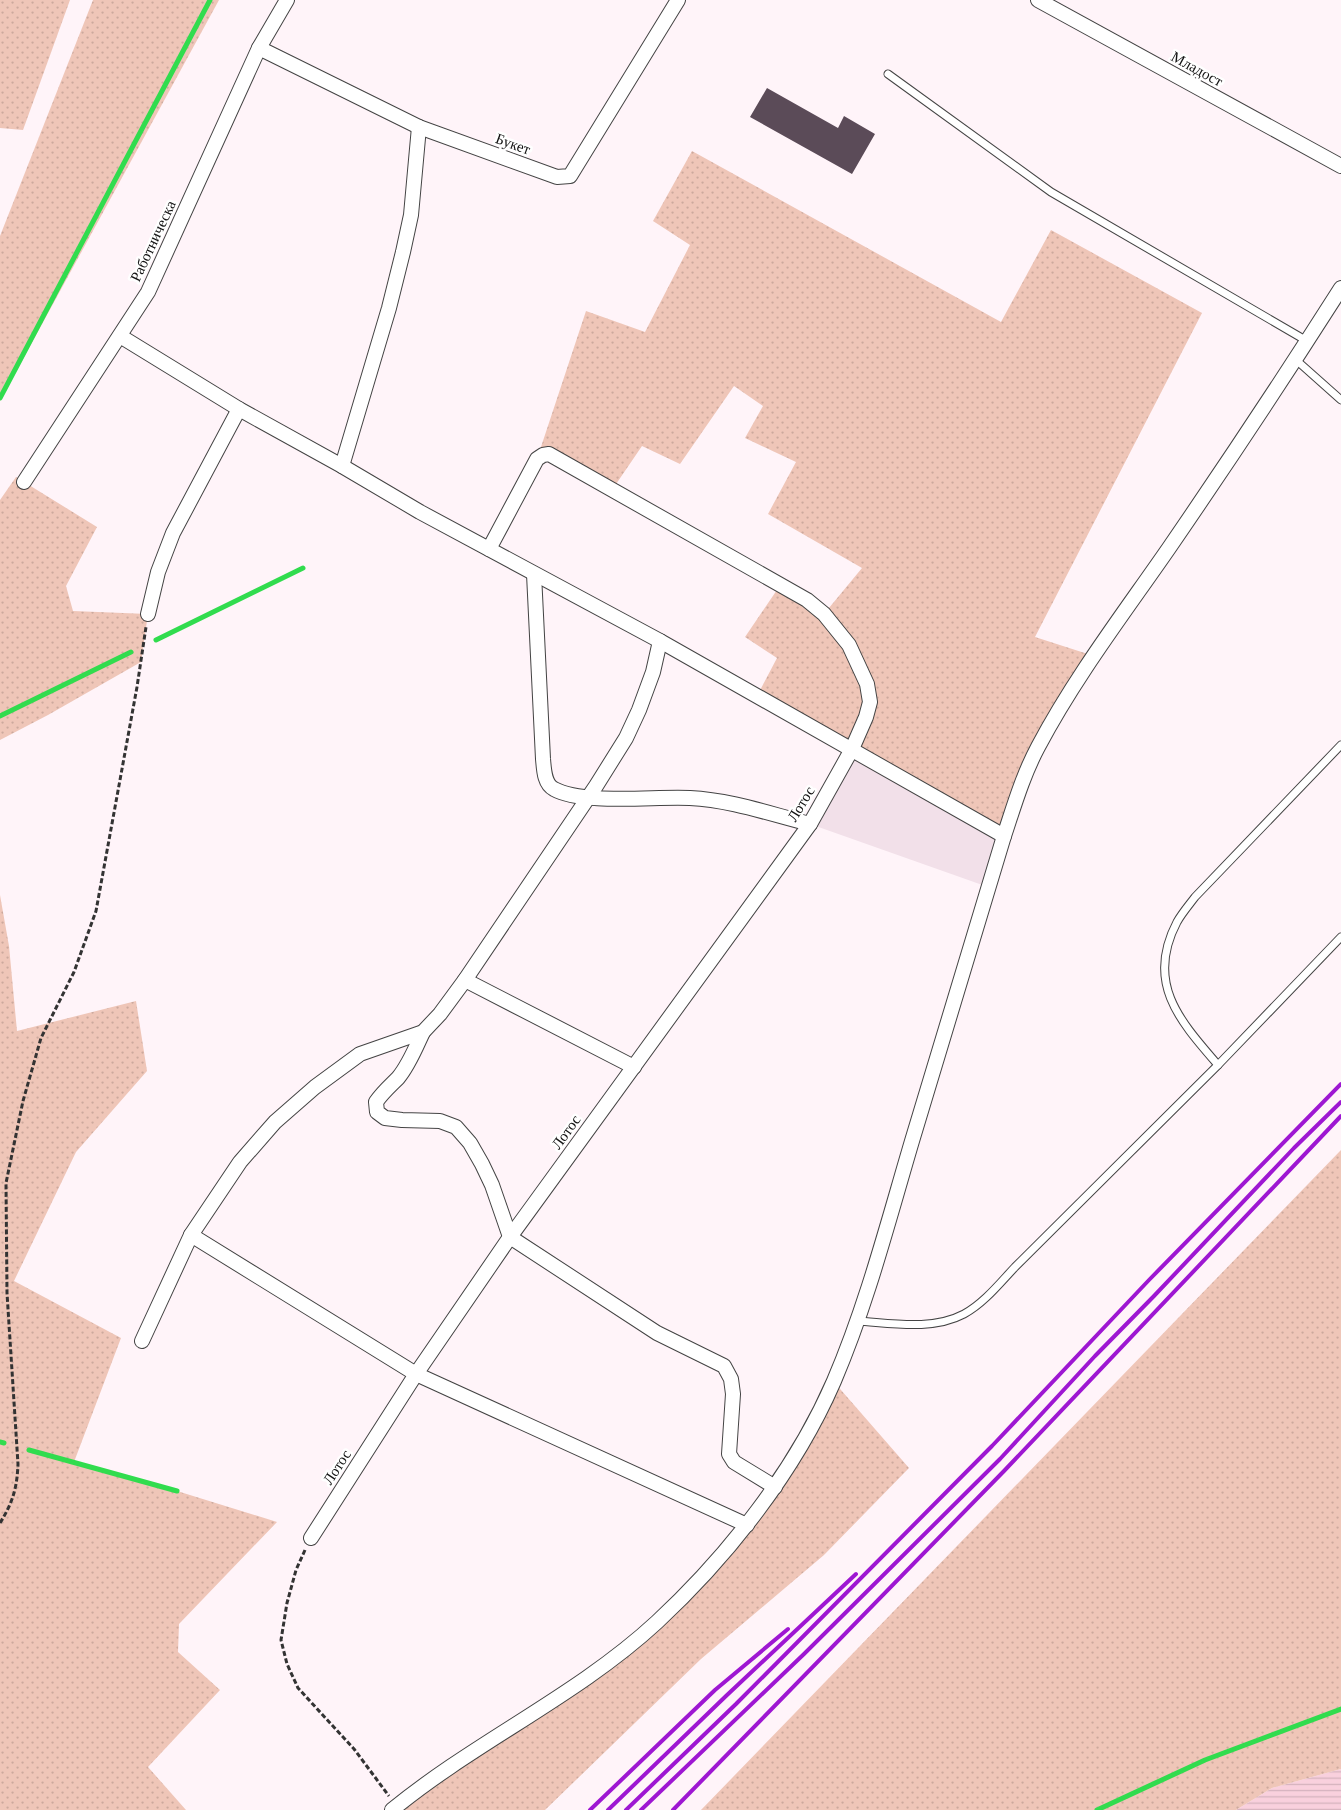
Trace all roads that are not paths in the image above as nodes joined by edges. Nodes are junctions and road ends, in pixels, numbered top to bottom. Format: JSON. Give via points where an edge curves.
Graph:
{"nodes":[{"id":1,"x":287,"y":0,"type":"edge"},
{"id":2,"x":678,"y":0,"type":"edge"},
{"id":3,"x":1038,"y":0,"type":"edge"},
{"id":4,"x":258,"y":48,"type":"junction"},
{"id":5,"x":888,"y":74,"type":"dead end"},
{"id":6,"x":419,"y":127,"type":"junction"},
{"id":7,"x":1341,"y":166,"type":"edge"},
{"id":8,"x":1341,"y":288,"type":"edge"},
{"id":9,"x":120,"y":336,"type":"junction"},
{"id":10,"x":1307,"y":341,"type":"junction"},
{"id":11,"x":1295,"y":359,"type":"junction"},
{"id":12,"x":1341,"y":400,"type":"edge"},
{"id":13,"x":239,"y":409,"type":"junction"},
{"id":14,"x":342,"y":466,"type":"junction"},
{"id":15,"x":24,"y":482,"type":"dead end"},
{"id":16,"x":489,"y":549,"type":"junction"},
{"id":17,"x":534,"y":574,"type":"junction"},
{"id":18,"x":148,"y":614,"type":"road end"},
{"id":19,"x":660,"y":641,"type":"junction"},
{"id":20,"x":1341,"y":745,"type":"edge"},
{"id":21,"x":852,"y":749,"type":"junction"},
{"id":22,"x":588,"y":797,"type":"junction"},
{"id":23,"x":810,"y":824,"type":"junction"},
{"id":24,"x":1004,"y":836,"type":"junction"},
{"id":25,"x":1341,"y":937,"type":"edge"},
{"id":26,"x":465,"y":980,"type":"junction"},
{"id":27,"x":423,"y":1032,"type":"junction"},
{"id":28,"x":1218,"y":1065,"type":"junction"},
{"id":29,"x":634,"y":1067,"type":"junction"},
{"id":30,"x":191,"y":1235,"type":"junction"},
{"id":31,"x":510,"y":1237,"type":"junction"},
{"id":32,"x":856,"y":1321,"type":"junction"},
{"id":33,"x":142,"y":1341,"type":"dead end"},
{"id":34,"x":416,"y":1374,"type":"junction"},
{"id":35,"x":775,"y":1487,"type":"junction"},
{"id":36,"x":747,"y":1525,"type":"junction"},
{"id":37,"x":311,"y":1538,"type":"road end"},
{"id":38,"x":395,"y":1808,"type":"edge"}],
"edges":[{"from":1,"to":4,"type":"street","name":"Работническа"},
{"from":2,"to":6,"type":"street","name":"Букет","via":[[570,176],[556,177]]},
{"from":3,"to":7,"type":"street","name":"Младост"},
{"from":4,"to":6,"type":"street","name":"Букет"},
{"from":4,"to":9,"type":"street","name":"Работническа","via":[[148,292]]},
{"from":5,"to":10,"type":"lane","via":[[1051,192]]},
{"from":6,"to":14,"type":"street","via":[[403,252]]},
{"from":8,"to":10,"type":"street"},
{"from":9,"to":13,"type":"street"},
{"from":9,"to":15,"type":"street","name":"Работническа"},
{"from":10,"to":11,"type":"street"},
{"from":11,"to":12,"type":"lane"},
{"from":11,"to":24,"type":"street","via":[[1056,715],[1037,748]]},
{"from":13,"to":14,"type":"street"},
{"from":13,"to":18,"type":"street","via":[[173,533],[158,572]]},
{"from":14,"to":16,"type":"street"},
{"from":16,"to":17,"type":"street"},
{"from":16,"to":21,"type":"street","name":"Лотос","via":[[537,459],[549,454],[795,592],[824,614],[848,645],[867,684],[870,702]]},
{"from":17,"to":19,"type":"street"},
{"from":17,"to":22,"type":"street","via":[[544,777],[552,789]]},
{"from":19,"to":21,"type":"street"},
{"from":19,"to":22,"type":"street","via":[[639,710],[626,738]]},
{"from":20,"to":28,"type":"lane","via":[[1195,897],[1169,942],[1165,968],[1168,994],[1188,1030]]},
{"from":21,"to":23,"type":"street","name":"Лотос"},
{"from":21,"to":24,"type":"street"},
{"from":22,"to":23,"type":"street","via":[[690,798],[726,802]]},
{"from":22,"to":26,"type":"street"},
{"from":23,"to":29,"type":"street","name":"Лотос"},
{"from":24,"to":32,"type":"street"},
{"from":25,"to":28,"type":"lane"},
{"from":26,"to":27,"type":"street"},
{"from":26,"to":29,"type":"street"},
{"from":27,"to":30,"type":"street","via":[[360,1054],[308,1093],[275,1122],[240,1162]]},
{"from":27,"to":31,"type":"street","via":[[398,1078],[376,1102],[377,1112],[385,1118],[440,1122],[456,1127],[470,1143],[492,1184]]},
{"from":28,"to":32,"type":"lane","via":[[987,1297],[963,1314],[936,1323]]},
{"from":29,"to":31,"type":"street","name":"Лотос"},
{"from":30,"to":33,"type":"street"},
{"from":30,"to":34,"type":"street"},
{"from":31,"to":34,"type":"street","name":"Лотос"},
{"from":31,"to":35,"type":"street","via":[[657,1333],[724,1366],[731,1379],[733,1394],[729,1454],[734,1462]]},
{"from":32,"to":35,"type":"street","via":[[830,1390]]},
{"from":34,"to":36,"type":"street"},
{"from":34,"to":37,"type":"street","name":"Лотос"},
{"from":35,"to":36,"type":"street"},
{"from":36,"to":38,"type":"street","via":[[655,1624],[560,1698],[452,1765]]}]}
